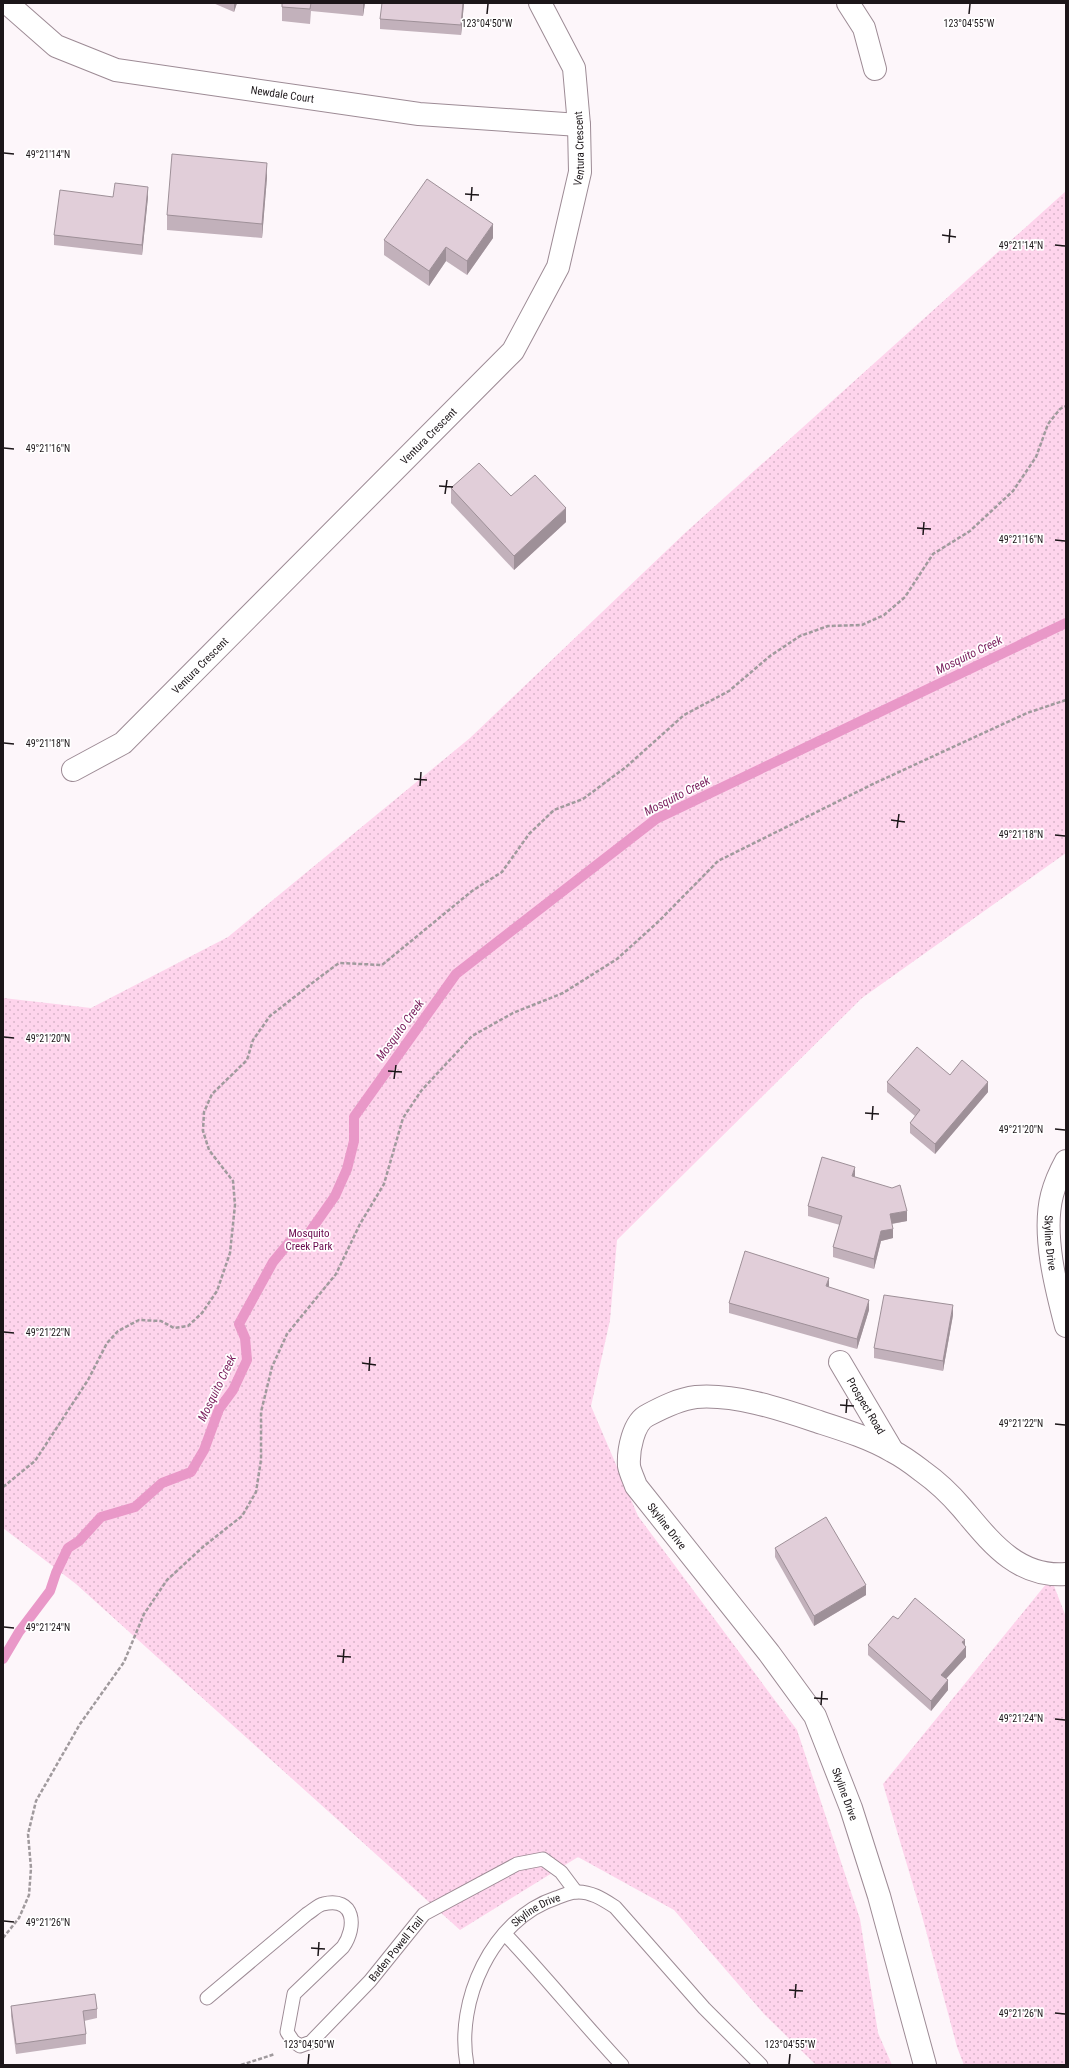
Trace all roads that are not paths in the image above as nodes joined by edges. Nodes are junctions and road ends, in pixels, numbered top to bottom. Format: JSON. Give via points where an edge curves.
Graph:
{"nodes":[{"id":1,"x":7,"y":3,"type":"edge"},
{"id":2,"x":540,"y":3,"type":"edge"},
{"id":3,"x":848,"y":3,"type":"edge"},
{"id":4,"x":875,"y":69,"type":"dead end"},
{"id":5,"x":579,"y":125,"type":"junction"},
{"id":6,"x":73,"y":770,"type":"dead end"},
{"id":7,"x":1066,"y":1161,"type":"edge"},
{"id":8,"x":1066,"y":1326,"type":"edge"},
{"id":9,"x":840,"y":1362,"type":"dead end"},
{"id":10,"x":892,"y":1450,"type":"junction"},
{"id":11,"x":1066,"y":1574,"type":"edge"},
{"id":12,"x":576,"y":1892,"type":"junction"},
{"id":13,"x":505,"y":1934,"type":"junction"},
{"id":14,"x":207,"y":1998,"type":"dead end"},
{"id":15,"x":467,"y":2065,"type":"edge"},
{"id":16,"x":622,"y":2065,"type":"edge"},
{"id":17,"x":761,"y":2065,"type":"edge"},
{"id":18,"x":924,"y":2065,"type":"edge"}],
"edges":[{"from":1,"to":5,"type":"street","name":"Newdale Court","via":[[56,46],[116,70],[418,114]]},
{"from":2,"to":5,"type":"street","name":"Ventura Crescent","via":[[574,68]]},
{"from":3,"to":4,"type":"street","via":[[864,28]]},
{"from":5,"to":6,"type":"street","name":"Ventura Crescent","via":[[580,172],[558,267],[513,351],[123,743]]},
{"from":7,"to":8,"type":"street","name":"Skyline Drive","via":[[1051,1196],[1048,1226]]},
{"from":9,"to":10,"type":"street","name":"Prospect Road"},
{"from":10,"to":11,"type":"street","name":"Skyline Drive","via":[[923,1472],[961,1506],[981,1532],[1008,1557],[1028,1569],[1050,1575]]},
{"from":10,"to":18,"type":"street","name":"Skyline Drive","via":[[852,1433],[789,1412],[740,1400],[695,1397],[668,1404],[644,1417],[631,1439],[629,1467],[636,1486],[769,1653],[815,1716],[851,1808],[879,1896]]},
{"from":12,"to":13,"type":"lane","name":"Skyline Drive","via":[[548,1901],[527,1912]]},
{"from":12,"to":14,"type":"lane","name":"Baden Powell Trail","via":[[561,1872],[543,1859],[517,1864],[424,1914],[370,1981],[310,2042],[300,2046],[287,2032],[294,1994],[343,1947],[349,1938],[352,1919],[349,1911],[343,1906],[323,1904],[307,1914]]},
{"from":12,"to":17,"type":"lane","name":"Skyline Drive","via":[[597,1896],[615,1907],[704,2008]]},
{"from":13,"to":15,"type":"lane","name":"Skyline Drive","via":[[485,1961],[471,1993],[465,2051]]},
{"from":13,"to":16,"type":"lane"}]}
